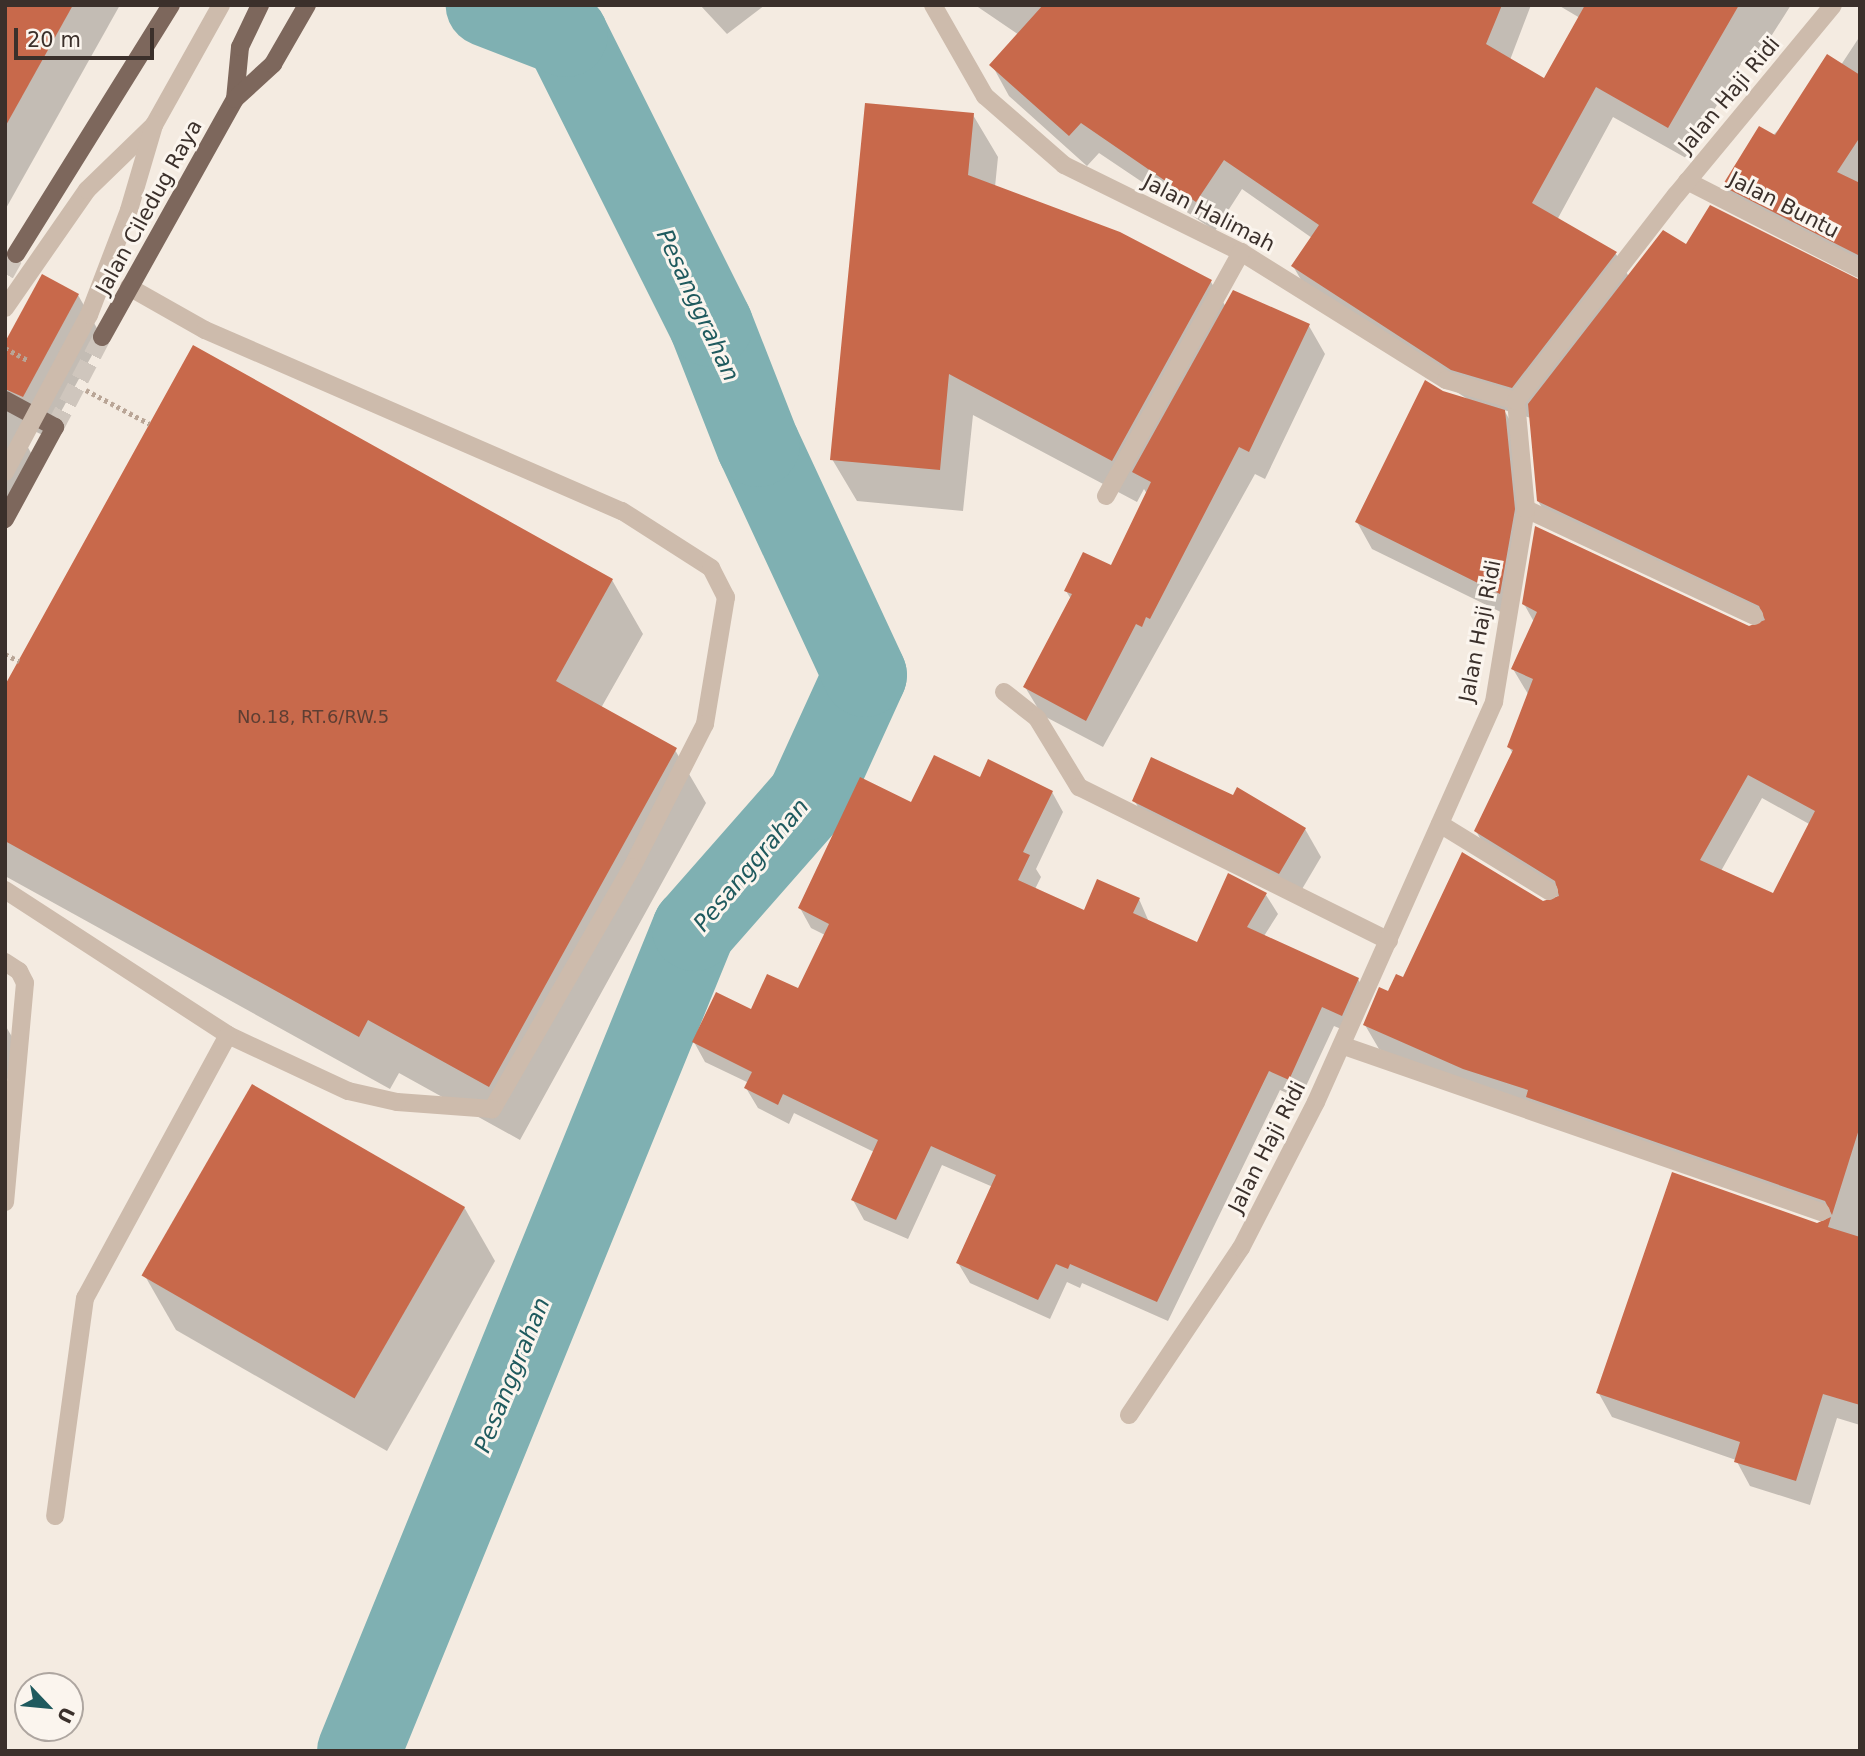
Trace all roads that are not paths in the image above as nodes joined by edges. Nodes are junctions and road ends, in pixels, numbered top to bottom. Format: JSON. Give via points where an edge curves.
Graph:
{"nodes":[{"id":1,"x":171,"y":5,"type":"edge"},
{"id":2,"x":184,"y":5,"type":"edge"},
{"id":3,"x":221,"y":5,"type":"edge"},
{"id":4,"x":260,"y":5,"type":"edge"},
{"id":5,"x":307,"y":5,"type":"edge"},
{"id":6,"x":933,"y":5,"type":"edge"},
{"id":7,"x":1833,"y":5,"type":"edge"},
{"id":8,"x":143,"y":56,"type":"junction"},
{"id":9,"x":235,"y":99,"type":"junction"},
{"id":10,"x":155,"y":125,"type":"junction"},
{"id":11,"x":1688,"y":181,"type":"junction"},
{"id":12,"x":1241,"y":252,"type":"junction"},
{"id":13,"x":16,"y":254,"type":"tunnel mouth"},
{"id":14,"x":1860,"y":269,"type":"edge"},
{"id":15,"x":129,"y":288,"type":"junction"},
{"id":16,"x":5,"y":308,"type":"edge"},
{"id":17,"x":103,"y":337,"type":"tunnel mouth"},
{"id":18,"x":5,"y":400,"type":"edge"},
{"id":19,"x":1516,"y":401,"type":"junction"},
{"id":20,"x":5,"y":472,"type":"edge"},
{"id":21,"x":1107,"y":496,"type":"dead end"},
{"id":22,"x":1526,"y":509,"type":"junction"},
{"id":23,"x":5,"y":519,"type":"edge"},
{"id":24,"x":1754,"y":616,"type":"dead end"},
{"id":25,"x":1004,"y":692,"type":"dead end"},
{"id":26,"x":1440,"y":824,"type":"junction"},
{"id":27,"x":5,"y":890,"type":"edge"},
{"id":28,"x":1549,"y":891,"type":"dead end"},
{"id":29,"x":1389,"y":941,"type":"junction"},
{"id":30,"x":5,"y":962,"type":"edge"},
{"id":31,"x":228,"y":1035,"type":"junction"},
{"id":32,"x":1344,"y":1046,"type":"junction"},
{"id":33,"x":5,"y":1202,"type":"edge"},
{"id":34,"x":1821,"y":1212,"type":"dead end"},
{"id":35,"x":1129,"y":1415,"type":"dead end"},
{"id":36,"x":55,"y":1516,"type":"dead end"}],
"edges":[{"from":1,"to":8,"type":"main road"},
{"from":2,"to":8,"type":"main road"},
{"from":3,"to":10,"type":"street"},
{"from":4,"to":9,"type":"main road","name":"Jalan Ciledug Raya","via":[[240,47]]},
{"from":5,"to":9,"type":"main road","name":"Jalan Ciledug Raya","via":[[273,64]]},
{"from":6,"to":12,"type":"street","name":"Jalan Halimah","via":[[985,96],[1064,165]]},
{"from":7,"to":11,"type":"street","name":"Jalan Haji Ridi"},
{"from":8,"to":13,"type":"main road"},
{"from":9,"to":15,"type":"main road","name":"Jalan Ciledug Raya"},
{"from":10,"to":16,"type":"street","via":[[87,190]]},
{"from":10,"to":20,"type":"street","bridge":true,"via":[[89,315]]},
{"from":11,"to":14,"type":"street","name":"Jalan Buntu"},
{"from":11,"to":19,"type":"street","name":"Jalan Haji Ridi"},
{"from":12,"to":19,"type":"street","name":"Jalan Halimah","via":[[1446,380]]},
{"from":12,"to":21,"type":"street"},
{"from":15,"to":17,"type":"main road","name":"Jalan Ciledug Raya"},
{"from":15,"to":31,"type":"street","via":[[205,330],[622,510],[711,568],[726,597],[705,724],[632,867],[492,1109],[397,1102],[348,1091]]},
{"from":18,"to":23,"type":"main road","via":[[55,427]]},
{"from":19,"to":22,"type":"street","name":"Jalan Haji Ridi"},
{"from":22,"to":24,"type":"street"},
{"from":22,"to":26,"type":"street","name":"Jalan Haji Ridi","via":[[1494,702]]},
{"from":25,"to":29,"type":"street","via":[[1037,718],[1079,787]]},
{"from":26,"to":28,"type":"street"},
{"from":26,"to":29,"type":"street","name":"Jalan Haji Ridi"},
{"from":27,"to":31,"type":"street"},
{"from":29,"to":32,"type":"street","name":"Jalan Haji Ridi"},
{"from":30,"to":33,"type":"street","via":[[19,971],[24,983]]},
{"from":31,"to":36,"type":"street","via":[[85,1298]]},
{"from":32,"to":34,"type":"street"},
{"from":32,"to":35,"type":"street","name":"Jalan Haji Ridi","via":[[1241,1248]]}]}
